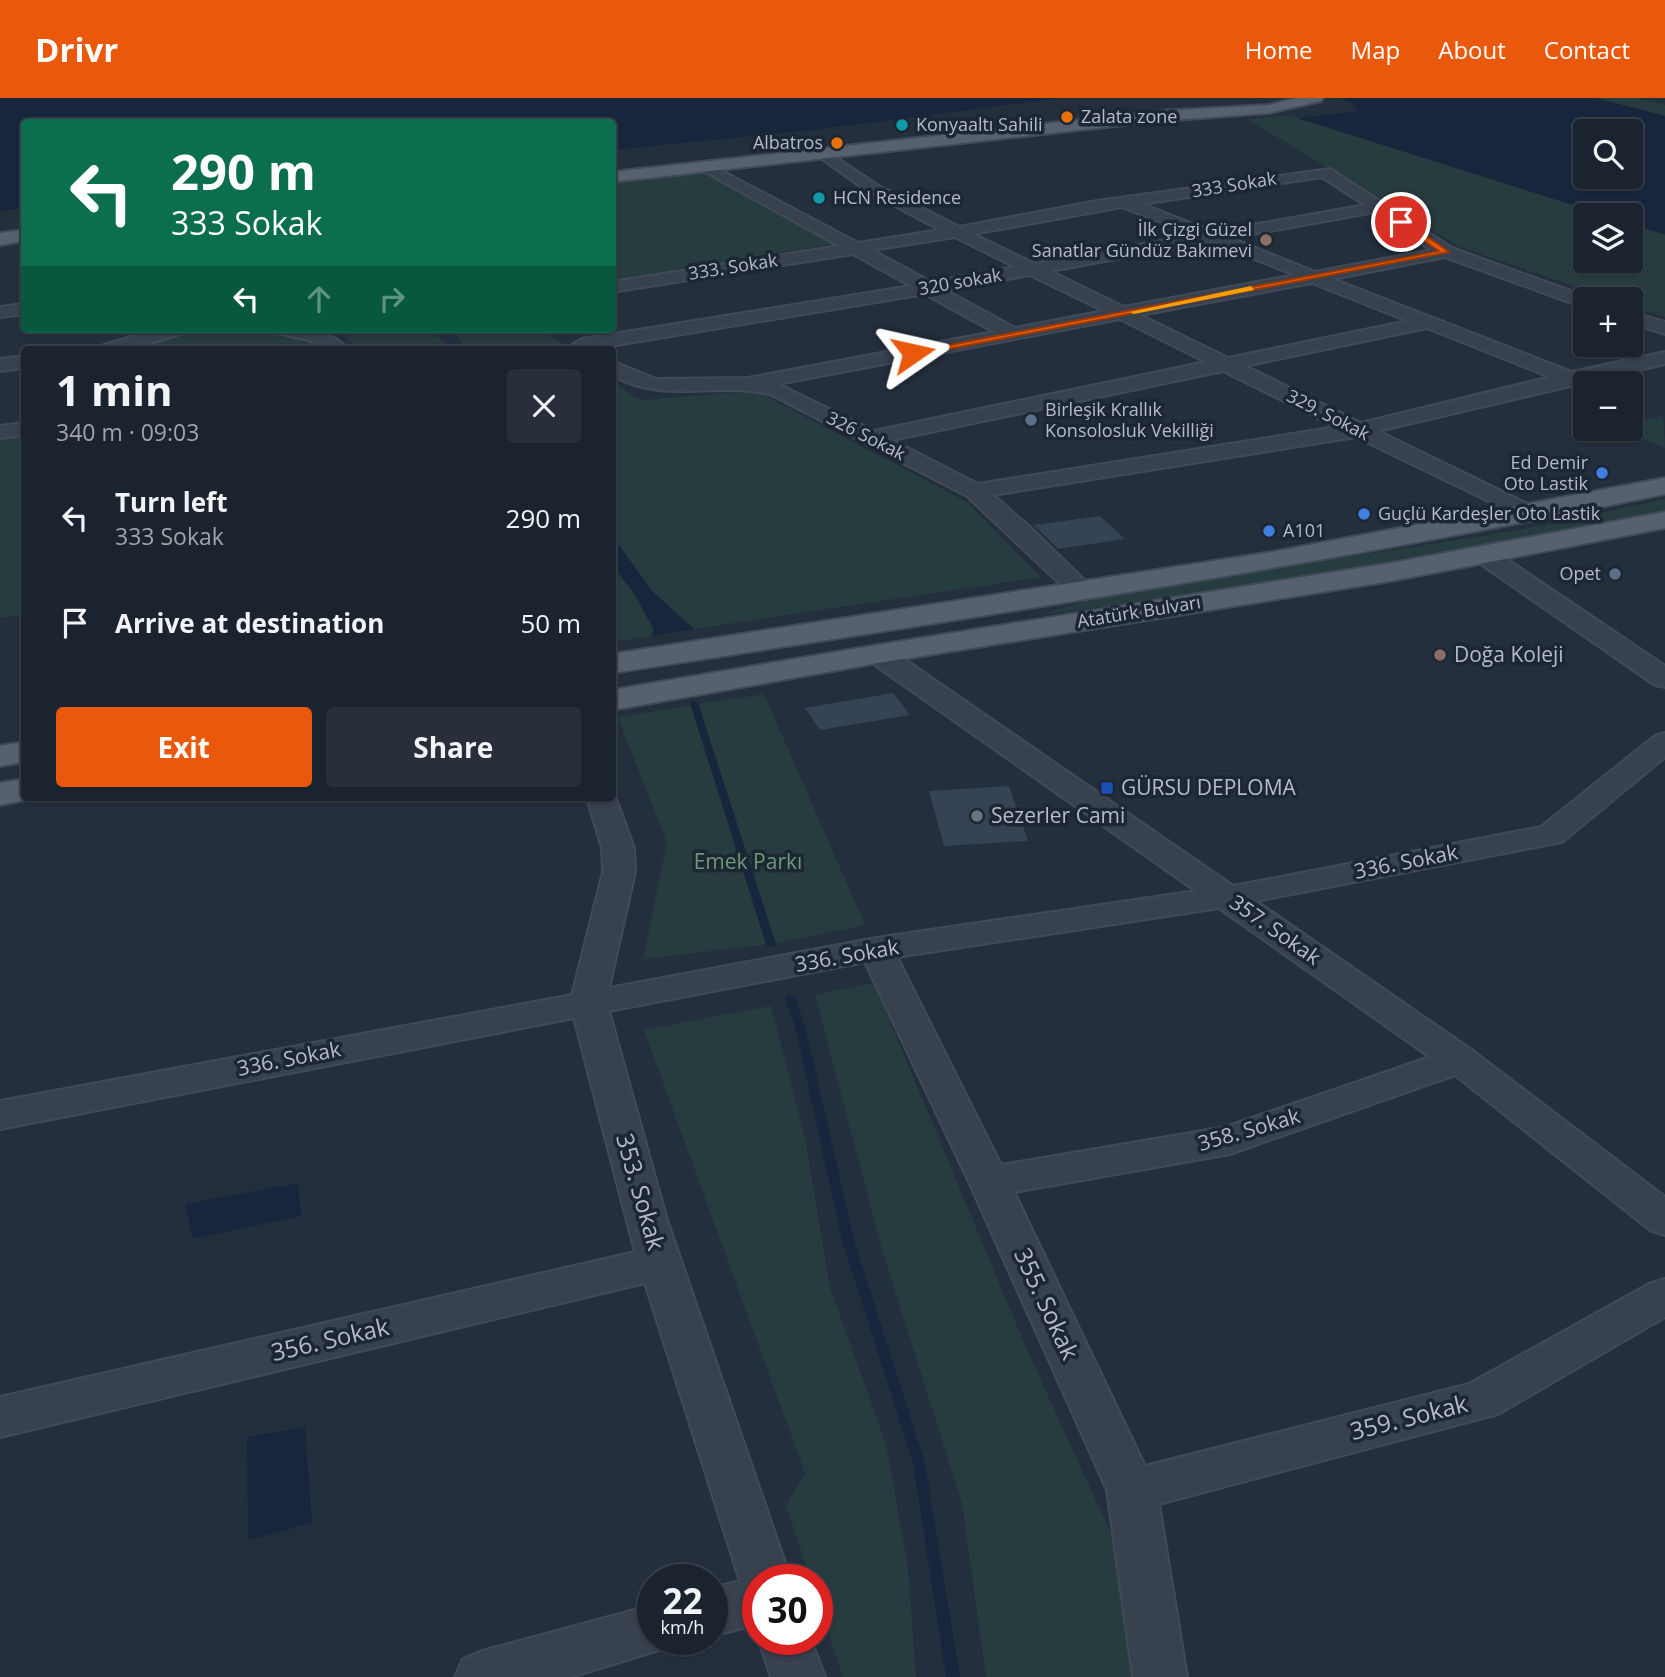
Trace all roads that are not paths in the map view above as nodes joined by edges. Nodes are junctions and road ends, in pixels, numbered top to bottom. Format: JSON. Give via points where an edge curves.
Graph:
{"nodes":[{"id":1,"x":1316,"y":98,"type":"edge"},
{"id":2,"x":826,"y":155,"type":"junction"},
{"id":3,"x":707,"y":167,"type":"junction"},
{"id":4,"x":616,"y":177,"type":"edge"},
{"id":5,"x":1124,"y":202,"type":"junction"},
{"id":6,"x":1379,"y":207,"type":"junction"},
{"id":7,"x":957,"y":232,"type":"junction"},
{"id":8,"x":21,"y":235,"type":"edge"},
{"id":9,"x":1211,"y":236,"type":"junction"},
{"id":10,"x":0,"y":237,"type":"edge"},
{"id":11,"x":853,"y":248,"type":"junction"},
{"id":12,"x":1446,"y":252,"type":"junction"},
{"id":13,"x":1036,"y":269,"type":"junction"},
{"id":14,"x":1311,"y":276,"type":"junction"},
{"id":15,"x":616,"y":285,"type":"edge"},
{"id":16,"x":928,"y":288,"type":"junction"},
{"id":17,"x":1573,"y":297,"type":"edge"},
{"id":18,"x":21,"y":309,"type":"edge"},
{"id":19,"x":0,"y":312,"type":"edge"},
{"id":20,"x":1124,"y":314,"type":"junction"},
{"id":21,"x":1643,"y":321,"type":"edge"},
{"id":22,"x":1429,"y":323,"type":"junction"},
{"id":23,"x":1665,"y":328,"type":"edge"},
{"id":24,"x":166,"y":333,"type":"edge"},
{"id":25,"x":301,"y":333,"type":"edge"},
{"id":26,"x":1014,"y":335,"type":"junction"},
{"id":27,"x":338,"y":340,"type":"edge"},
{"id":28,"x":579,"y":343,"type":"edge"},
{"id":29,"x":132,"y":346,"type":"edge"},
{"id":30,"x":1665,"y":358,"type":"edge"},
{"id":31,"x":21,"y":362,"type":"edge"},
{"id":32,"x":0,"y":365,"type":"edge"},
{"id":33,"x":1230,"y":366,"type":"junction"},
{"id":34,"x":616,"y":370,"type":"edge"},
{"id":35,"x":1570,"y":378,"type":"junction"},
{"id":36,"x":749,"y":384,"type":"junction"},
{"id":37,"x":21,"y":429,"type":"edge"},
{"id":38,"x":1357,"y":430,"type":"junction"},
{"id":39,"x":0,"y":432,"type":"edge"},
{"id":40,"x":870,"y":438,"type":"junction"},
{"id":41,"x":1665,"y":486,"type":"edge"},
{"id":42,"x":975,"y":491,"type":"junction"},
{"id":43,"x":1532,"y":515,"type":"junction"},
{"id":44,"x":1665,"y":520,"type":"edge"},
{"id":45,"x":1484,"y":555,"type":"junction"},
{"id":46,"x":1083,"y":592,"type":"junction"},
{"id":47,"x":878,"y":654,"type":"junction"},
{"id":48,"x":616,"y":663,"type":"edge"},
{"id":49,"x":1665,"y":679,"type":"edge"},
{"id":50,"x":616,"y":681,"type":"edge"},
{"id":51,"x":616,"y":699,"type":"edge"},
{"id":52,"x":1665,"y":742,"type":"edge"},
{"id":53,"x":21,"y":752,"type":"edge"},
{"id":54,"x":0,"y":756,"type":"edge"},
{"id":55,"x":21,"y":790,"type":"edge"},
{"id":56,"x":0,"y":794,"type":"edge"},
{"id":57,"x":603,"y":801,"type":"edge"},
{"id":58,"x":1227,"y":897,"type":"junction"},
{"id":59,"x":876,"y":949,"type":"junction"},
{"id":60,"x":588,"y":1002,"type":"junction"},
{"id":61,"x":1460,"y":1060,"type":"junction"},
{"id":62,"x":0,"y":1115,"type":"edge"},
{"id":63,"x":989,"y":1182,"type":"junction"},
{"id":64,"x":1665,"y":1219,"type":"edge"},
{"id":65,"x":660,"y":1263,"type":"junction"},
{"id":66,"x":1665,"y":1296,"type":"edge"},
{"id":67,"x":0,"y":1417,"type":"edge"},
{"id":68,"x":1132,"y":1490,"type":"junction"},
{"id":69,"x":760,"y":1564,"type":"edge"},
{"id":70,"x":637,"y":1633,"type":"edge"},
{"id":71,"x":790,"y":1655,"type":"edge"},
{"id":72,"x":482,"y":1677,"type":"edge"},
{"id":73,"x":798,"y":1677,"type":"edge"},
{"id":74,"x":1160,"y":1677,"type":"edge"}],
"edges":[{"from":1,"to":2,"type":"main road","via":[[1279,107],[1106,121]]},
{"from":2,"to":3,"type":"main road"},
{"from":2,"to":7,"type":"street","name":"329. Sokak","via":[[872,188]]},
{"from":3,"to":4,"type":"main road"},
{"from":3,"to":11,"type":"street"},
{"from":5,"to":6,"type":"street","name":"333 Sokak","via":[[1325,172]]},
{"from":5,"to":7,"type":"street","name":"333 Sokak"},
{"from":5,"to":9,"type":"street"},
{"from":6,"to":9,"type":"street","name":"320 sokak"},
{"from":6,"to":12,"type":"street","name":"333 Sokak"},
{"from":7,"to":11,"type":"street","name":"333 Sokak"},
{"from":7,"to":13,"type":"street","name":"329. Sokak"},
{"from":8,"to":10,"type":"main road"},
{"from":9,"to":13,"type":"street","name":"320 sokak"},
{"from":9,"to":14,"type":"street"},
{"from":11,"to":15,"type":"street","name":"333. Sokak"},
{"from":11,"to":16,"type":"street"},
{"from":12,"to":14,"type":"street"},
{"from":12,"to":17,"type":"street","name":"333 Sokak"},
{"from":13,"to":16,"type":"street","name":"320 sokak"},
{"from":13,"to":20,"type":"street","name":"329. Sokak"},
{"from":14,"to":20,"type":"street"},
{"from":14,"to":22,"type":"street"},
{"from":16,"to":26,"type":"street"},
{"from":16,"to":28,"type":"street","name":"320 sokak"},
{"from":18,"to":19,"type":"street"},
{"from":20,"to":26,"type":"street"},
{"from":20,"to":33,"type":"street","name":"329. Sokak"},
{"from":21,"to":23,"type":"street"},
{"from":22,"to":33,"type":"street"},
{"from":22,"to":35,"type":"street"},
{"from":24,"to":29,"type":"street"},
{"from":25,"to":27,"type":"street"},
{"from":26,"to":36,"type":"street"},
{"from":30,"to":35,"type":"street"},
{"from":31,"to":32,"type":"street"},
{"from":33,"to":38,"type":"street","name":"329. Sokak"},
{"from":33,"to":40,"type":"street"},
{"from":34,"to":36,"type":"street","name":"326 Sokak","via":[[656,388]]},
{"from":35,"to":38,"type":"street"},
{"from":36,"to":40,"type":"street","name":"326 Sokak","via":[[779,391]]},
{"from":37,"to":39,"type":"street"},
{"from":38,"to":42,"type":"street"},
{"from":38,"to":43,"type":"street","name":"329. Sokak"},
{"from":40,"to":42,"type":"street","name":"326 Sokak"},
{"from":41,"to":43,"type":"main road","name":"Atatürk Bulvarı"},
{"from":42,"to":46,"type":"street","name":"326 Sokak"},
{"from":43,"to":46,"type":"main road","name":"Atatürk Bulvarı"},
{"from":44,"to":45,"type":"main road","name":"Atatürk Bulvarı"},
{"from":45,"to":47,"type":"main road","name":"Atatürk Bulvarı"},
{"from":45,"to":49,"type":"street"},
{"from":46,"to":48,"type":"main road","name":"Atatürk Bulvarı"},
{"from":46,"to":50,"type":"main road","via":[[1009,617]]},
{"from":47,"to":51,"type":"main road","name":"Atatürk Bulvarı"},
{"from":47,"to":58,"type":"street","name":"357. Sokak"},
{"from":52,"to":58,"type":"street","name":"336. Sokak","via":[[1551,835]]},
{"from":53,"to":54,"type":"main road"},
{"from":55,"to":56,"type":"main road"},
{"from":57,"to":60,"type":"street","name":"353. Sokak","via":[[618,848],[619,872]]},
{"from":58,"to":59,"type":"street","name":"336. Sokak"},
{"from":58,"to":61,"type":"street","name":"357. Sokak"},
{"from":59,"to":60,"type":"street","name":"336. Sokak"},
{"from":59,"to":63,"type":"street","name":"355. Sokak"},
{"from":60,"to":62,"type":"street","name":"336. Sokak"},
{"from":60,"to":65,"type":"street","name":"353. Sokak"},
{"from":61,"to":63,"type":"street","name":"358. Sokak","via":[[1230,1140]]},
{"from":61,"to":64,"type":"street","name":"357. Sokak"},
{"from":63,"to":68,"type":"street","name":"355. Sokak"},
{"from":65,"to":67,"type":"street","name":"356. Sokak"},
{"from":65,"to":69,"type":"street","name":"353. Sokak"},
{"from":66,"to":68,"type":"street","name":"359. Sokak","via":[[1481,1400]]},
{"from":68,"to":74,"type":"street","name":"355. Sokak"},
{"from":70,"to":72,"type":"street"},
{"from":71,"to":73,"type":"street"}]}
